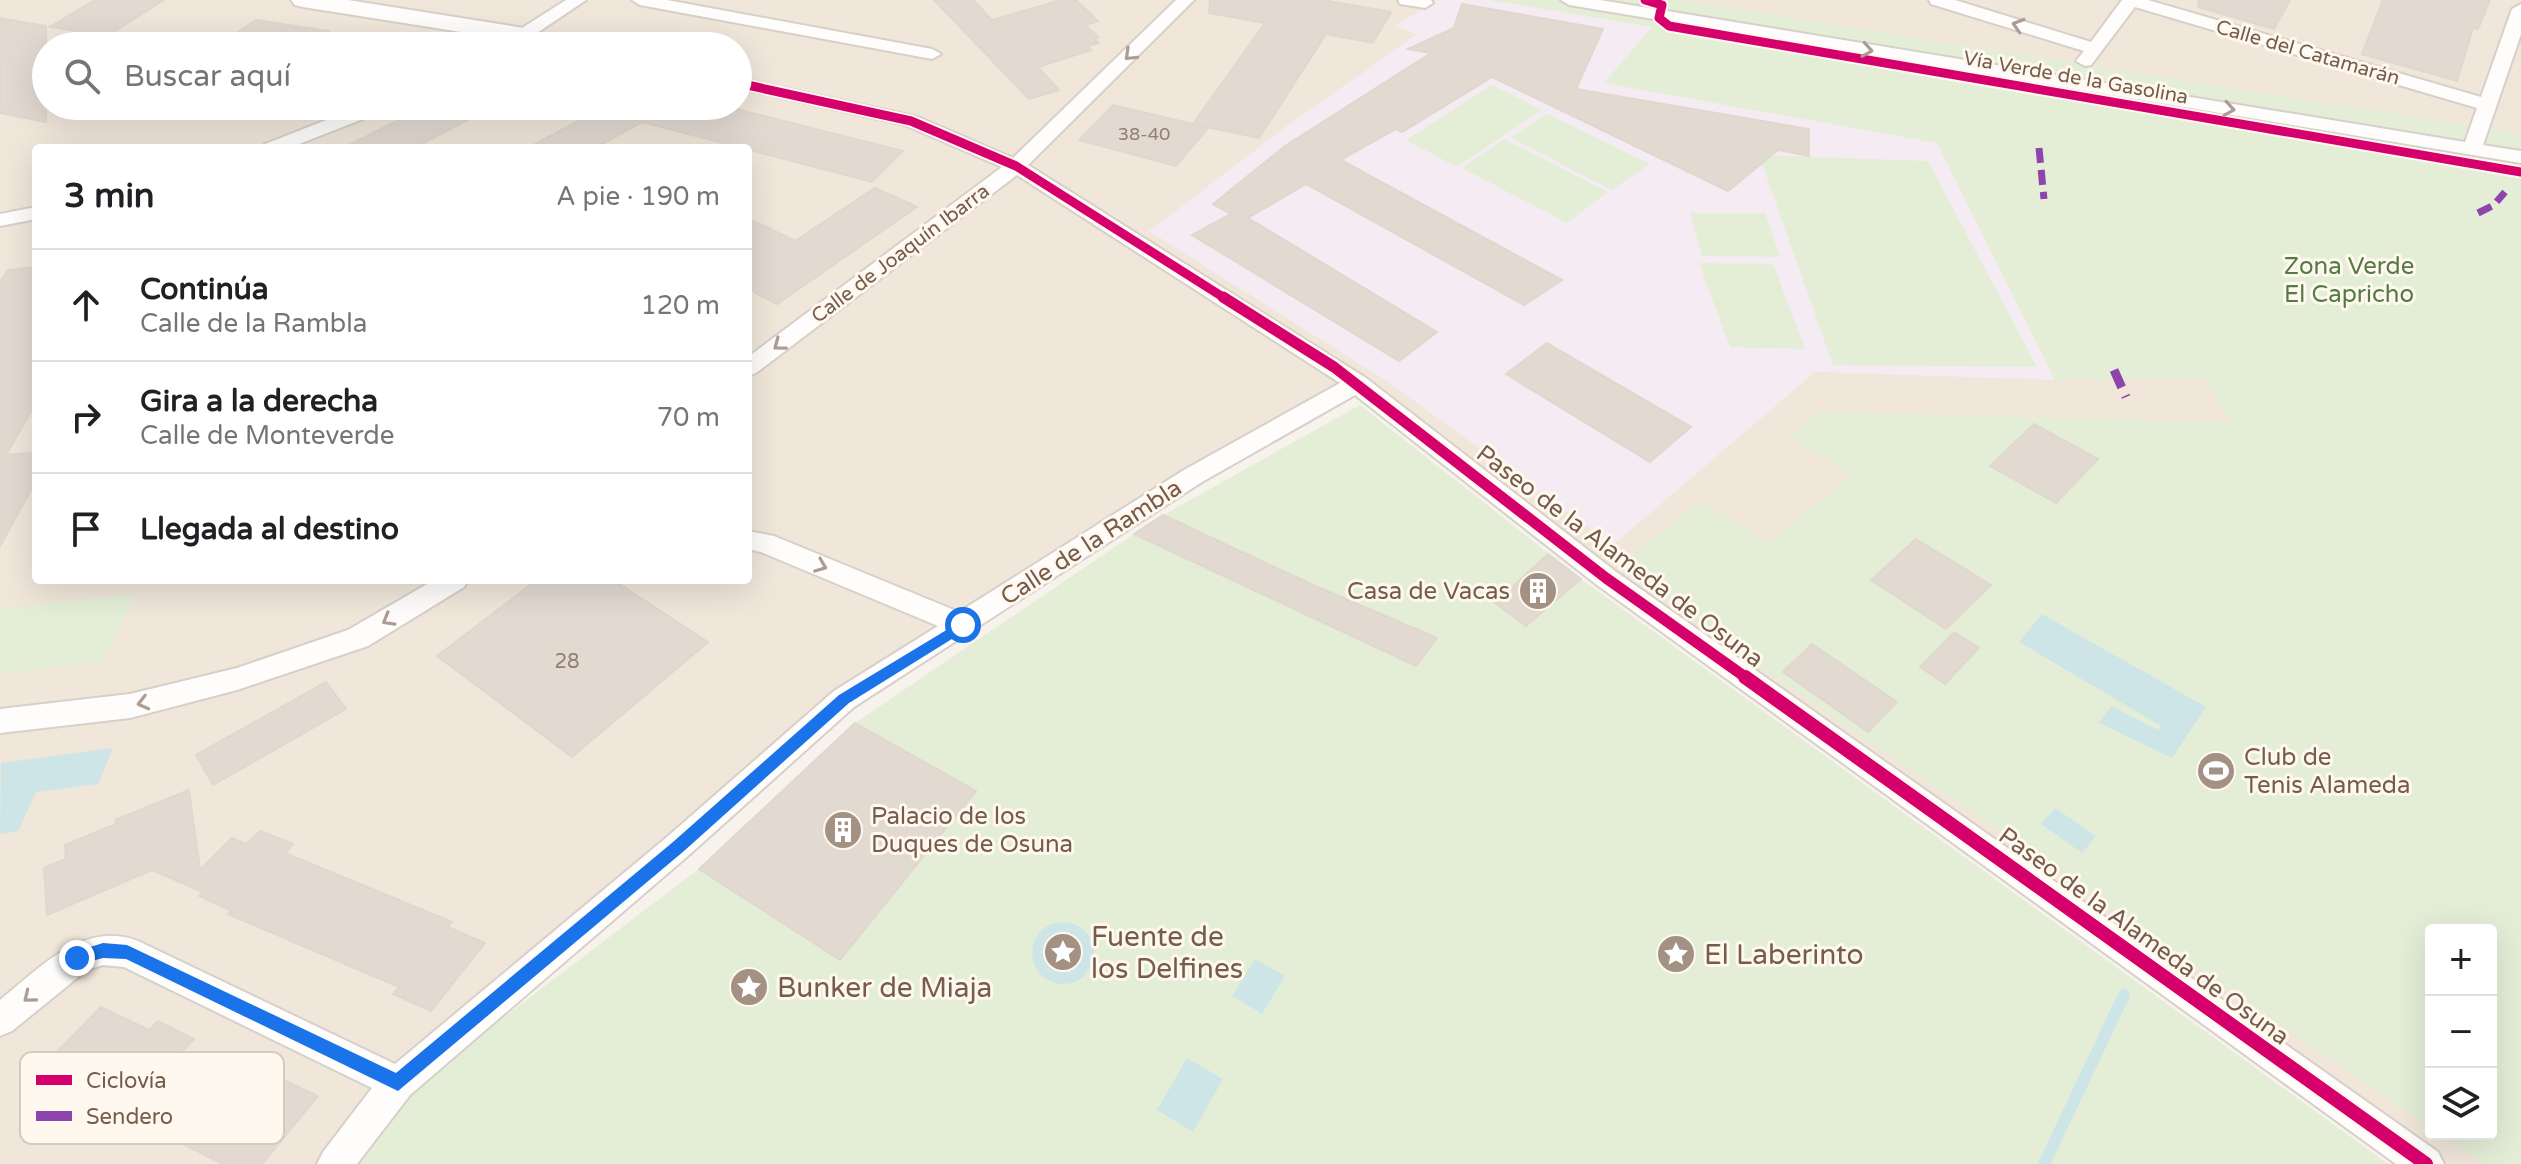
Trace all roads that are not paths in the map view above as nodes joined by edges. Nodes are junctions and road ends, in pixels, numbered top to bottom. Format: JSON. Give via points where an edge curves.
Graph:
{"nodes":[{"id":1,"x":303,"y":0,"type":"edge"},
{"id":2,"x":578,"y":0,"type":"edge"},
{"id":3,"x":640,"y":0,"type":"edge"},
{"id":4,"x":1186,"y":0,"type":"edge"},
{"id":5,"x":1406,"y":0,"type":"edge"},
{"id":6,"x":1569,"y":0,"type":"edge"},
{"id":7,"x":1937,"y":0,"type":"edge"},
{"id":8,"x":2130,"y":0,"type":"edge"},
{"id":9,"x":1691,"y":1,"type":"edge"},
{"id":10,"x":1425,"y":3,"type":"dead end"},
{"id":11,"x":2521,"y":9,"type":"edge"},
{"id":12,"x":1696,"y":21,"type":"junction"},
{"id":13,"x":468,"y":32,"type":"edge"},
{"id":14,"x":528,"y":32,"type":"edge"},
{"id":15,"x":2093,"y":48,"type":"junction"},
{"id":16,"x":2514,"y":50,"type":"edge"},
{"id":17,"x":932,"y":54,"type":"dead end"},
{"id":18,"x":2069,"y":83,"type":"junction"},
{"id":19,"x":752,"y":86,"type":"edge"},
{"id":20,"x":2485,"y":104,"type":"junction"},
{"id":21,"x":343,"y":120,"type":"edge"},
{"id":22,"x":282,"y":144,"type":"edge"},
{"id":23,"x":2472,"y":149,"type":"junction"},
{"id":24,"x":2521,"y":157,"type":"edge"},
{"id":25,"x":1016,"y":166,"type":"junction"},
{"id":26,"x":32,"y":214,"type":"edge"},
{"id":27,"x":0,"y":220,"type":"edge"},
{"id":28,"x":752,"y":365,"type":"edge"},
{"id":29,"x":1358,"y":383,"type":"junction"},
{"id":30,"x":752,"y":541,"type":"edge"},
{"id":31,"x":448,"y":584,"type":"edge"},
{"id":32,"x":963,"y":625,"type":"junction"},
{"id":33,"x":0,"y":721,"type":"edge"},
{"id":34,"x":0,"y":1020,"type":"edge"},
{"id":35,"x":398,"y":1083,"type":"junction"},
{"id":36,"x":335,"y":1164,"type":"edge"},
{"id":37,"x":2426,"y":1164,"type":"edge"}],
"edges":[{"from":1,"to":13,"type":"street"},
{"from":2,"to":14,"type":"street"},
{"from":3,"to":17,"type":"street"},
{"from":4,"to":25,"type":"street","name":"Calle de Joaquín Ibarra","one_way":true},
{"from":5,"to":10,"type":"street"},
{"from":6,"to":12,"type":"street"},
{"from":15,"to":7,"type":"street","one_way":true},
{"from":8,"to":15,"type":"street"},
{"from":8,"to":20,"type":"street","name":"Calle del Catamarán"},
{"from":9,"to":12,"type":"street"},
{"from":11,"to":16,"type":"street"},
{"from":12,"to":18,"type":"street","one_way":true},
{"from":15,"to":18,"type":"street"},
{"from":16,"to":20,"type":"street"},
{"from":18,"to":23,"type":"street","one_way":true},
{"from":19,"to":25,"type":"street","name":"Paseo de la Alameda de Osuna","via":[[911,121]]},
{"from":20,"to":23,"type":"street"},
{"from":21,"to":22,"type":"street"},
{"from":23,"to":24,"type":"street"},
{"from":25,"to":28,"type":"street","name":"Calle de Joaquín Ibarra","one_way":true},
{"from":25,"to":29,"type":"street","name":"Paseo de la Alameda de Osuna"},
{"from":26,"to":27,"type":"street"},
{"from":29,"to":32,"type":"street","name":"Calle de la Rambla","via":[[1193,476]]},
{"from":29,"to":37,"type":"street","name":"Paseo de la Alameda de Osuna","via":[[1606,578]]},
{"from":30,"to":32,"type":"street","one_way":true},
{"from":31,"to":33,"type":"street","one_way":true,"via":[[358,638],[237,679],[130,706]]},
{"from":32,"to":35,"type":"street","name":"Calle de la Rambla","via":[[844,699]]},
{"from":35,"to":34,"type":"street","one_way":true,"via":[[127,952],[103,950],[77,958]]},
{"from":35,"to":36,"type":"street","name":"Calle de la Rambla"}]}
